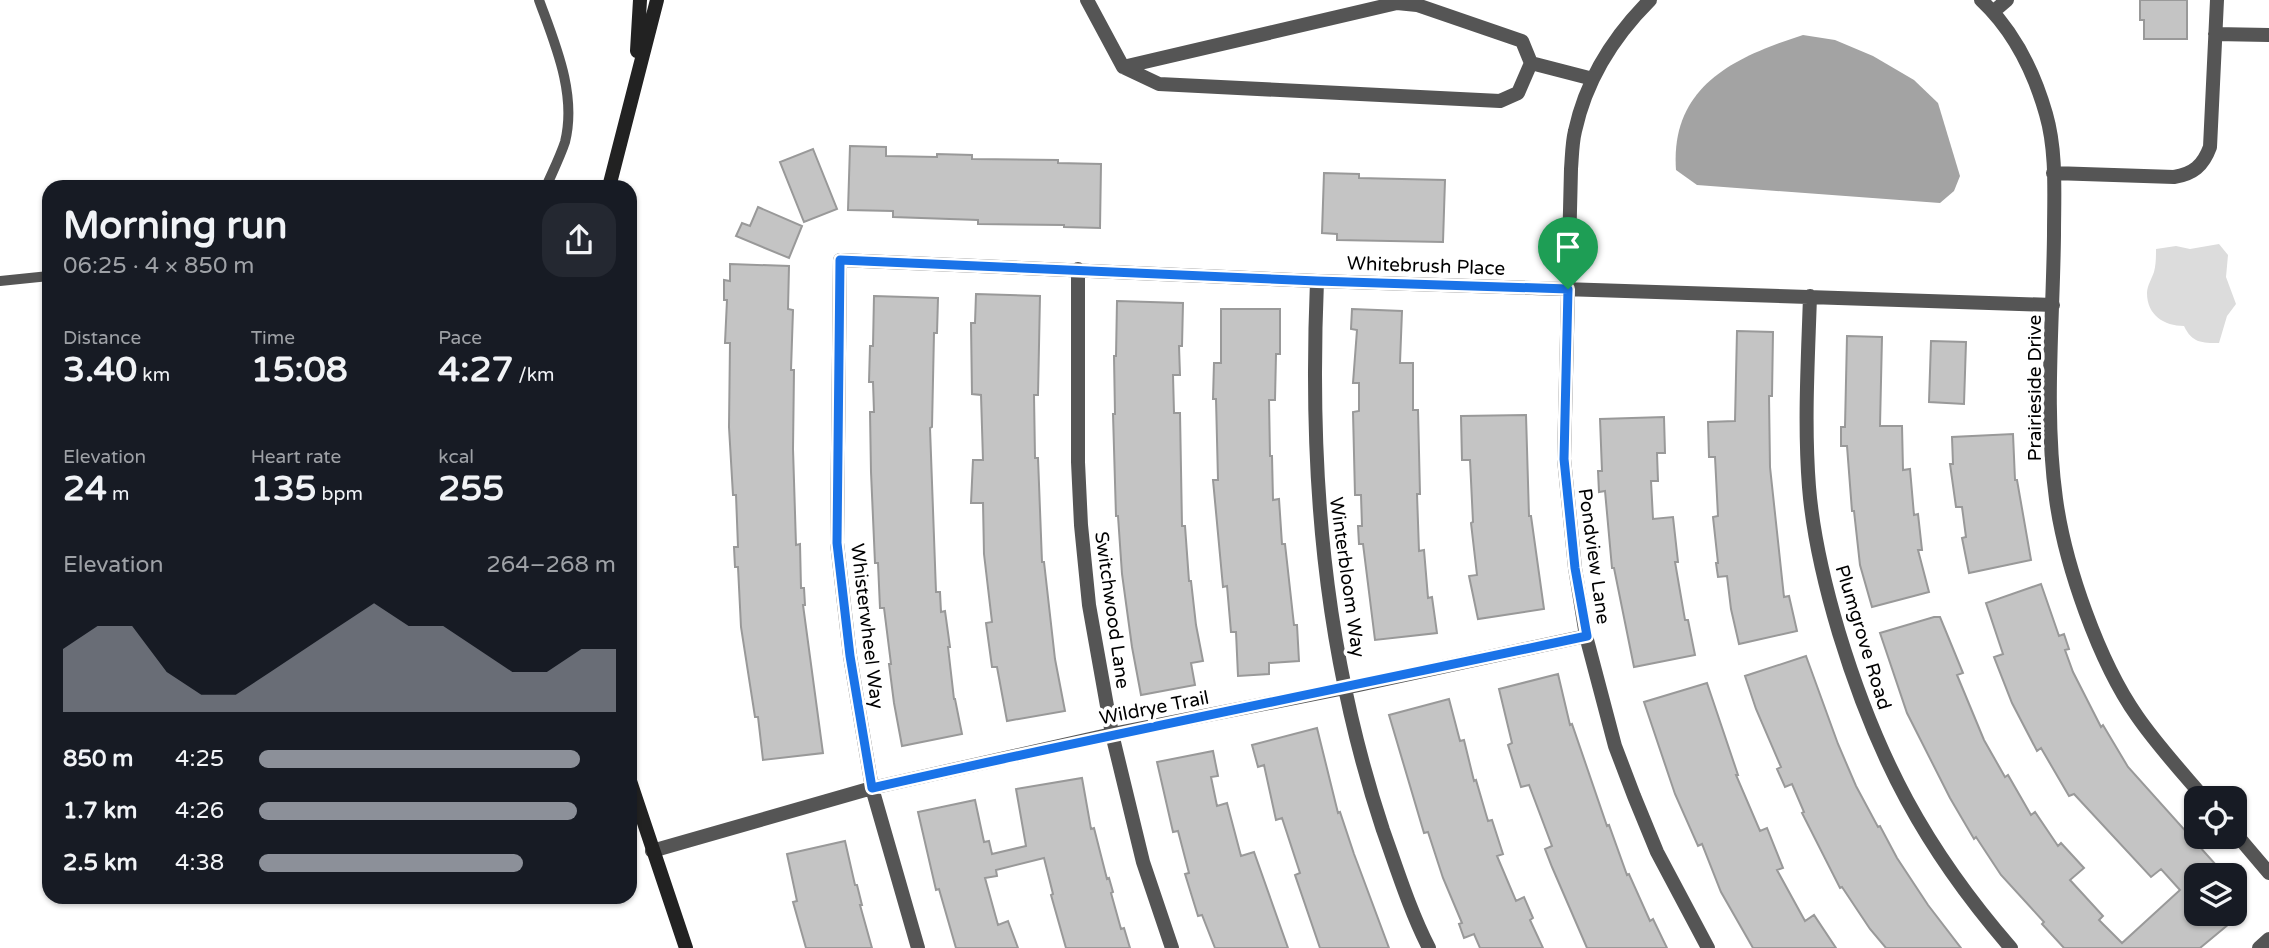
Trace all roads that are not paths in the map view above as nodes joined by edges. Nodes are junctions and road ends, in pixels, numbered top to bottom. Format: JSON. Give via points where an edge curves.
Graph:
{"nodes":[{"id":1,"x":539,"y":0,"type":"edge"},
{"id":2,"x":640,"y":0,"type":"edge"},
{"id":3,"x":657,"y":0,"type":"edge"},
{"id":4,"x":1087,"y":0,"type":"edge"},
{"id":5,"x":1650,"y":0,"type":"edge"},
{"id":6,"x":1981,"y":0,"type":"edge"},
{"id":7,"x":2007,"y":0,"type":"edge"},
{"id":8,"x":2217,"y":0,"type":"edge"},
{"id":9,"x":1993,"y":12,"type":"junction"},
{"id":10,"x":2215,"y":34,"type":"junction"},
{"id":11,"x":2269,"y":35,"type":"edge"},
{"id":12,"x":1531,"y":63,"type":"junction"},
{"id":13,"x":1123,"y":67,"type":"junction"},
{"id":14,"x":1594,"y":79,"type":"junction"},
{"id":15,"x":635,"y":84,"type":"junction"},
{"id":16,"x":2053,"y":173,"type":"junction"},
{"id":17,"x":549,"y":180,"type":"edge"},
{"id":18,"x":611,"y":180,"type":"edge"},
{"id":19,"x":840,"y":260,"type":"joint"},
{"id":20,"x":1078,"y":269,"type":"junction"},
{"id":21,"x":42,"y":277,"type":"edge"},
{"id":22,"x":0,"y":281,"type":"edge"},
{"id":23,"x":1317,"y":281,"type":"junction"},
{"id":24,"x":1568,"y":289,"type":"junction"},
{"id":25,"x":1810,"y":296,"type":"junction"},
{"id":26,"x":2053,"y":305,"type":"junction"},
{"id":27,"x":1587,"y":636,"type":"junction"},
{"id":28,"x":1345,"y":688,"type":"junction"},
{"id":29,"x":1112,"y":734,"type":"junction"},
{"id":30,"x":2194,"y":786,"type":"edge"},
{"id":31,"x":872,"y":788,"type":"junction"},
{"id":32,"x":637,"y":803,"type":"edge"},
{"id":33,"x":2247,"y":848,"type":"edge"},
{"id":34,"x":652,"y":851,"type":"junction"},
{"id":35,"x":2269,"y":873,"type":"edge"},
{"id":36,"x":2269,"y":939,"type":"edge"},
{"id":37,"x":686,"y":948,"type":"edge"},
{"id":38,"x":918,"y":948,"type":"edge"},
{"id":39,"x":1172,"y":948,"type":"edge"},
{"id":40,"x":1429,"y":948,"type":"edge"},
{"id":41,"x":1708,"y":948,"type":"edge"},
{"id":42,"x":2011,"y":948,"type":"edge"},
{"id":43,"x":2259,"y":948,"type":"edge"}],
"edges":[{"from":1,"to":17,"type":"lane","via":[[557,48],[569,102],[565,142]]},
{"from":2,"to":15,"type":"street"},
{"from":3,"to":15,"type":"street"},
{"from":4,"to":13,"type":"street"},
{"from":5,"to":14,"type":"street","name":"Pondview Lane","via":[[1627,23]]},
{"from":6,"to":9,"type":"street","name":"Prairieside Drive"},
{"from":7,"to":9,"type":"street"},
{"from":8,"to":10,"type":"street"},
{"from":9,"to":16,"type":"street","name":"Prairieside Drive","via":[[2016,42],[2046,114]]},
{"from":10,"to":11,"type":"street"},
{"from":10,"to":16,"type":"street","via":[[2210,147],[2198,169],[2174,177]]},
{"from":12,"to":13,"type":"street","via":[[1518,93],[1500,101],[1159,84]]},
{"from":12,"to":13,"type":"street","via":[[1522,40],[1417,5],[1397,3]]},
{"from":12,"to":14,"type":"street"},
{"from":14,"to":24,"type":"street","name":"Pondview Lane","via":[[1574,133]]},
{"from":15,"to":18,"type":"street"},
{"from":16,"to":26,"type":"street","name":"Prairieside Drive"},
{"from":19,"to":20,"type":"street","name":"Whitebrush Place"},
{"from":19,"to":31,"type":"street","name":"Whisterwheel Way","via":[[837,543]]},
{"from":20,"to":23,"type":"street","name":"Whitebrush Place"},
{"from":20,"to":29,"type":"street","name":"Switchwood Lane","via":[[1082,525],[1089,605]]},
{"from":21,"to":22,"type":"lane"},
{"from":23,"to":24,"type":"street","name":"Whitebrush Place"},
{"from":23,"to":28,"type":"street","name":"Winterbloom Way","via":[[1317,488],[1328,599]]},
{"from":24,"to":25,"type":"street","name":"Whitebrush Place"},
{"from":24,"to":27,"type":"street","name":"Pondview Lane","via":[[1564,459]]},
{"from":25,"to":26,"type":"street","name":"Whitebrush Place"},
{"from":25,"to":42,"type":"street","name":"Plumgrove Road","via":[[1805,419],[1809,490],[1824,577],[1851,673],[1868,721],[1915,817],[1953,877]]},
{"from":26,"to":30,"type":"street","name":"Prairieside Drive","via":[[2051,455],[2056,502],[2080,597],[2135,714]]},
{"from":27,"to":28,"type":"street","name":"Wildrye Trail"},
{"from":27,"to":41,"type":"street","name":"Pondview Lane","via":[[1615,746],[1634,796],[1657,852]]},
{"from":28,"to":29,"type":"street","name":"Wildrye Trail"},
{"from":28,"to":40,"type":"street","name":"Winterbloom Way","via":[[1371,792]]},
{"from":29,"to":31,"type":"street","name":"Wildrye Trail"},
{"from":29,"to":39,"type":"street","name":"Switchwood Lane","via":[[1143,862]]},
{"from":31,"to":34,"type":"street","name":"Wildrye Trail"},
{"from":31,"to":38,"type":"street","name":"Whisterwheel Way"},
{"from":32,"to":34,"type":"street"},
{"from":33,"to":35,"type":"street"},
{"from":34,"to":37,"type":"street"},
{"from":36,"to":43,"type":"street"}]}
